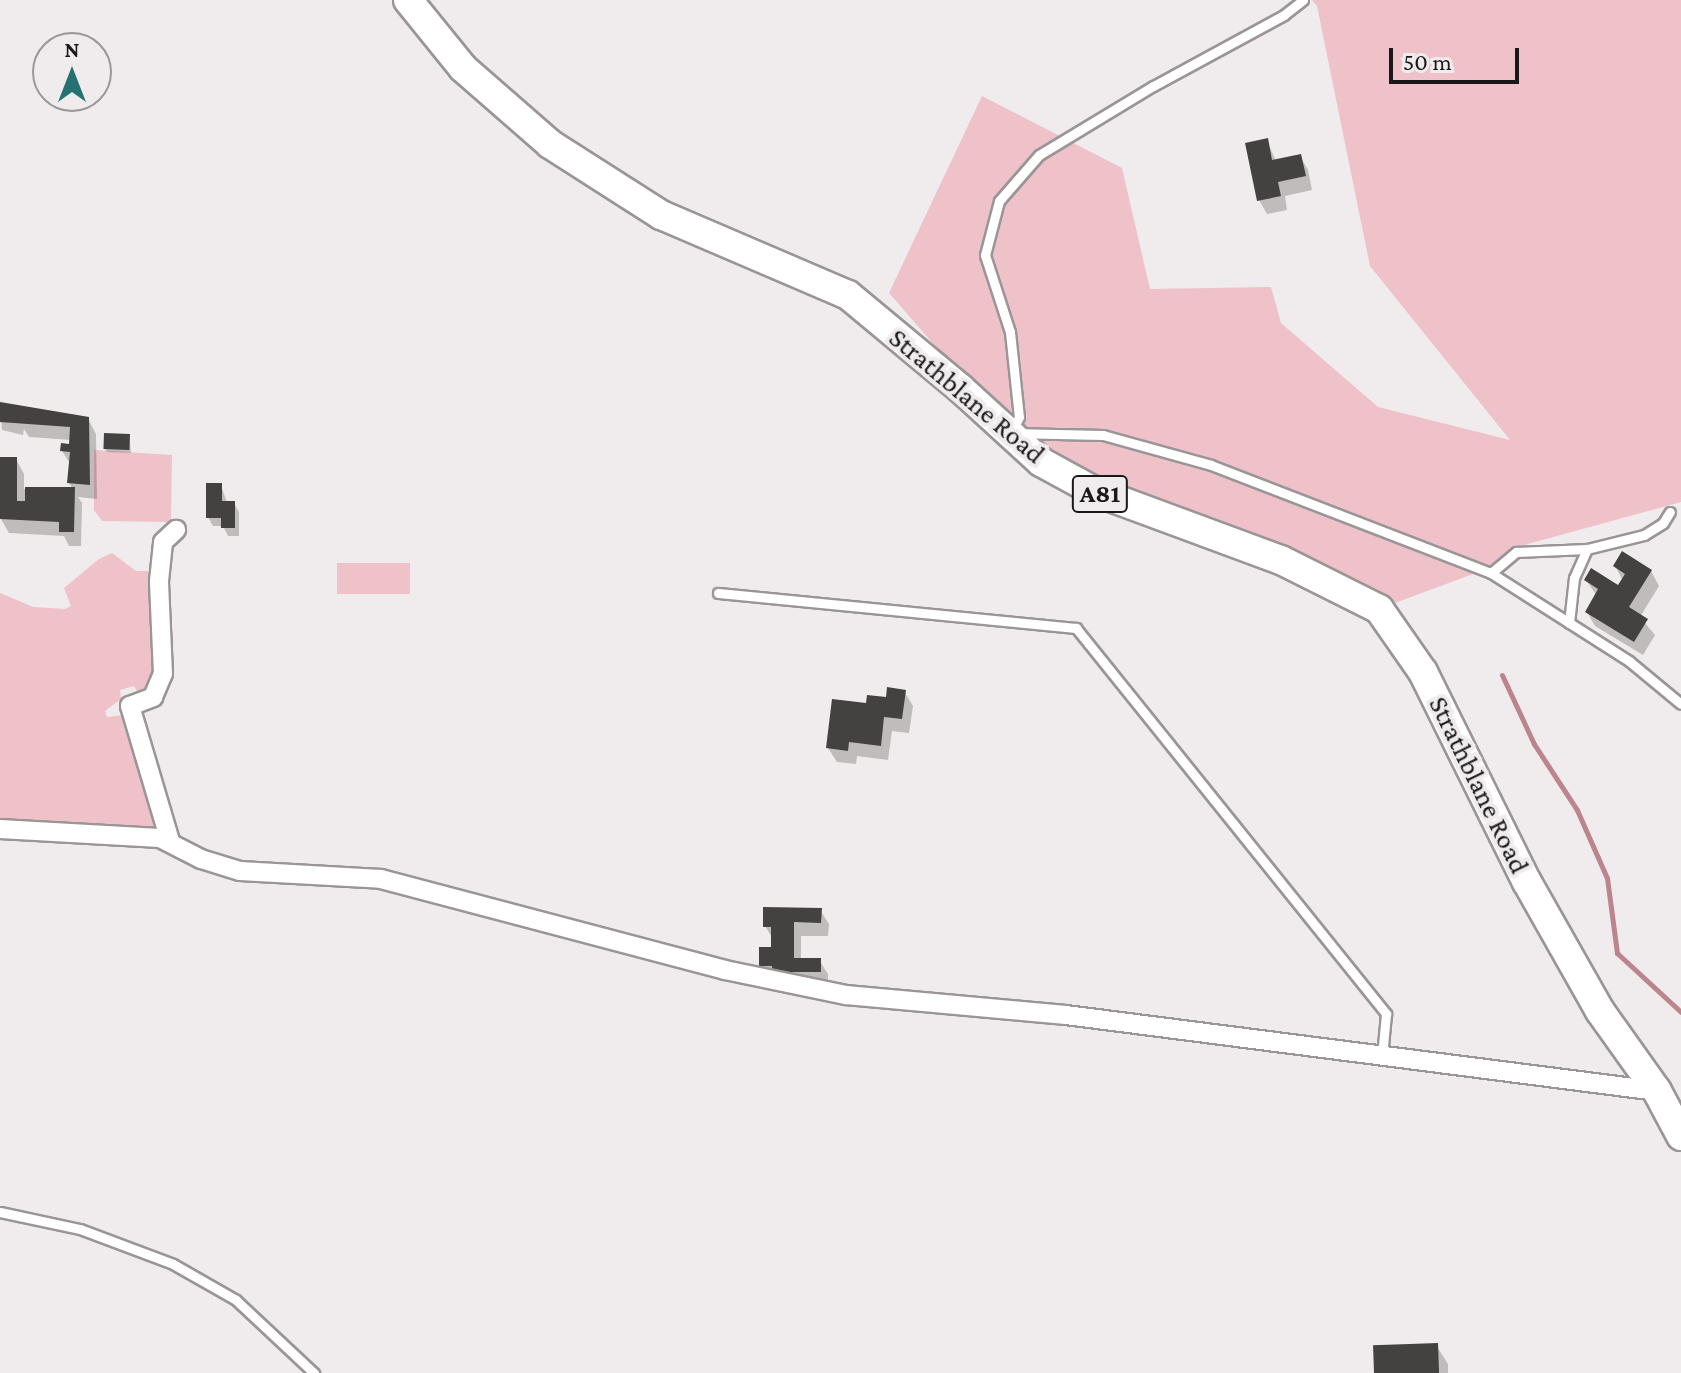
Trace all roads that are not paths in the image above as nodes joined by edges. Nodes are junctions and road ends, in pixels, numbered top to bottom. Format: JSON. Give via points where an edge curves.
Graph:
{"nodes":[{"id":1,"x":408,"y":0,"type":"edge"},
{"id":2,"x":1303,"y":0,"type":"edge"},
{"id":3,"x":1670,"y":512,"type":"dead end"},
{"id":4,"x":176,"y":530,"type":"dead end"},
{"id":5,"x":1587,"y":549,"type":"junction"},
{"id":6,"x":1491,"y":573,"type":"junction"},
{"id":7,"x":718,"y":593,"type":"dead end"},
{"id":8,"x":1569,"y":623,"type":"junction"},
{"id":9,"x":1681,"y":704,"type":"edge"},
{"id":10,"x":0,"y":829,"type":"edge"},
{"id":11,"x":170,"y":841,"type":"junction"},
{"id":12,"x":1382,"y":1056,"type":"junction"},
{"id":13,"x":1657,"y":1091,"type":"junction"},
{"id":14,"x":1681,"y":1136,"type":"edge"},
{"id":15,"x":0,"y":1212,"type":"edge"},
{"id":16,"x":314,"y":1373,"type":"edge"}],
"edges":[{"from":1,"to":13,"type":"main road","name":"Strathblane Road","number":"A81","via":[[463,68],[550,144],[661,215],[848,295],[1041,462],[1094,491],[1281,560],[1379,609],[1423,672],[1527,882],[1600,1011]]},
{"from":2,"to":6,"type":"lane","via":[[1039,155],[999,201],[985,255],[1010,332],[1019,417],[1011,433],[1103,435],[1211,465]]},
{"from":3,"to":5,"type":"lane","via":[[1644,535]]},
{"from":4,"to":11,"type":"street","via":[[163,542],[159,581],[163,674],[153,697],[130,706]]},
{"from":5,"to":6,"type":"lane","via":[[1516,552]]},
{"from":5,"to":8,"type":"lane","via":[[1574,578]]},
{"from":6,"to":8,"type":"lane"},
{"from":7,"to":12,"type":"lane","via":[[1076,628],[1386,1014]]},
{"from":8,"to":9,"type":"lane","via":[[1629,661]]},
{"from":10,"to":11,"type":"street"},
{"from":11,"to":12,"type":"street","via":[[201,859],[240,871],[381,879],[725,970],[846,995],[1066,1015]]},
{"from":12,"to":13,"type":"street"},
{"from":13,"to":14,"type":"main road","name":"Strathblane Road","number":"A81"},
{"from":15,"to":16,"type":"lane","via":[[80,1229],[173,1264],[236,1300]]}]}
